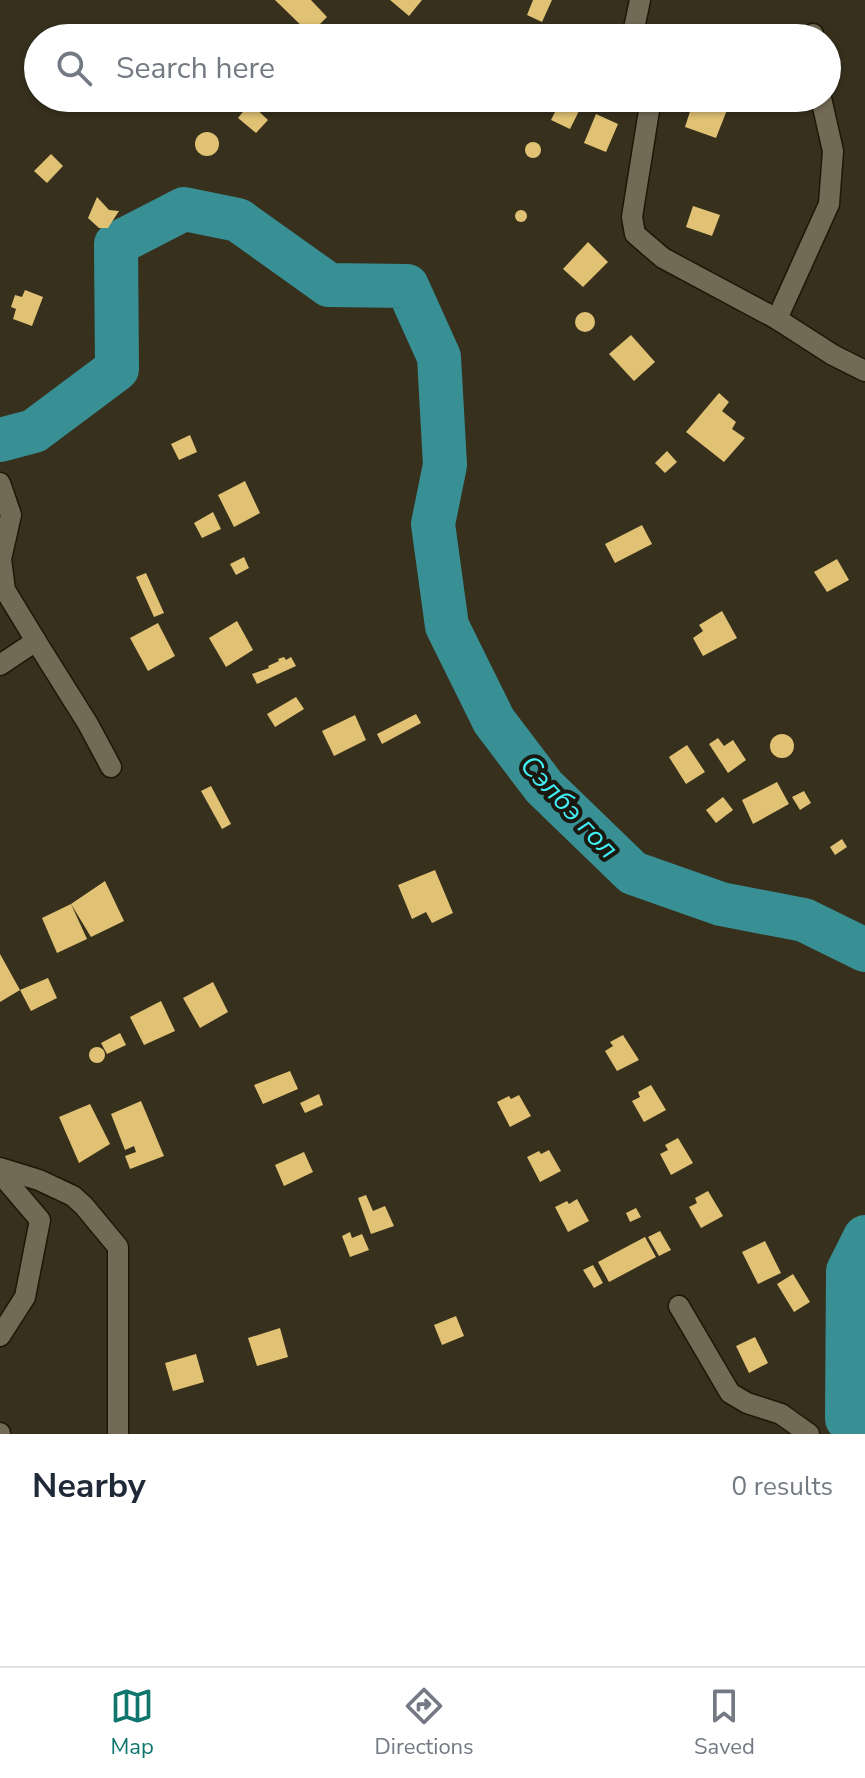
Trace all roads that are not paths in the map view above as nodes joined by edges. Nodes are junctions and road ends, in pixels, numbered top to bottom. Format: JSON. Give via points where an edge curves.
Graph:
{"nodes":[{"id":1,"x":640,"y":0,"type":"edge"},
{"id":2,"x":635,"y":24,"type":"edge"},
{"id":3,"x":649,"y":112,"type":"edge"},
{"id":4,"x":824,"y":112,"type":"edge"},
{"id":5,"x":777,"y":319,"type":"junction"},
{"id":6,"x":865,"y":371,"type":"edge"},
{"id":7,"x":0,"y":483,"type":"edge"},
{"id":8,"x":1,"y":559,"type":"edge"},
{"id":9,"x":36,"y":641,"type":"junction"},
{"id":10,"x":0,"y":665,"type":"edge"},
{"id":11,"x":111,"y":767,"type":"dead end"},
{"id":12,"x":0,"y":1170,"type":"edge"},
{"id":13,"x":679,"y":1306,"type":"dead end"},
{"id":14,"x":0,"y":1336,"type":"edge"},
{"id":15,"x":118,"y":1434,"type":"edge"},
{"id":16,"x":809,"y":1434,"type":"edge"}],
"edges":[{"from":1,"to":2,"type":"street"},
{"from":3,"to":5,"type":"street","via":[[632,217],[635,234],[663,258]]},
{"from":4,"to":5,"type":"street","via":[[833,151],[829,204]]},
{"from":5,"to":6,"type":"street"},
{"from":7,"to":8,"type":"street","via":[[11,515]]},
{"from":8,"to":9,"type":"street","via":[[5,590]]},
{"from":9,"to":10,"type":"street"},
{"from":9,"to":11,"type":"street"},
{"from":12,"to":14,"type":"street","via":[[40,1220],[25,1297]]},
{"from":12,"to":15,"type":"street","via":[[73,1196],[118,1247]]},
{"from":13,"to":16,"type":"street","via":[[730,1393],[781,1414]]}]}
